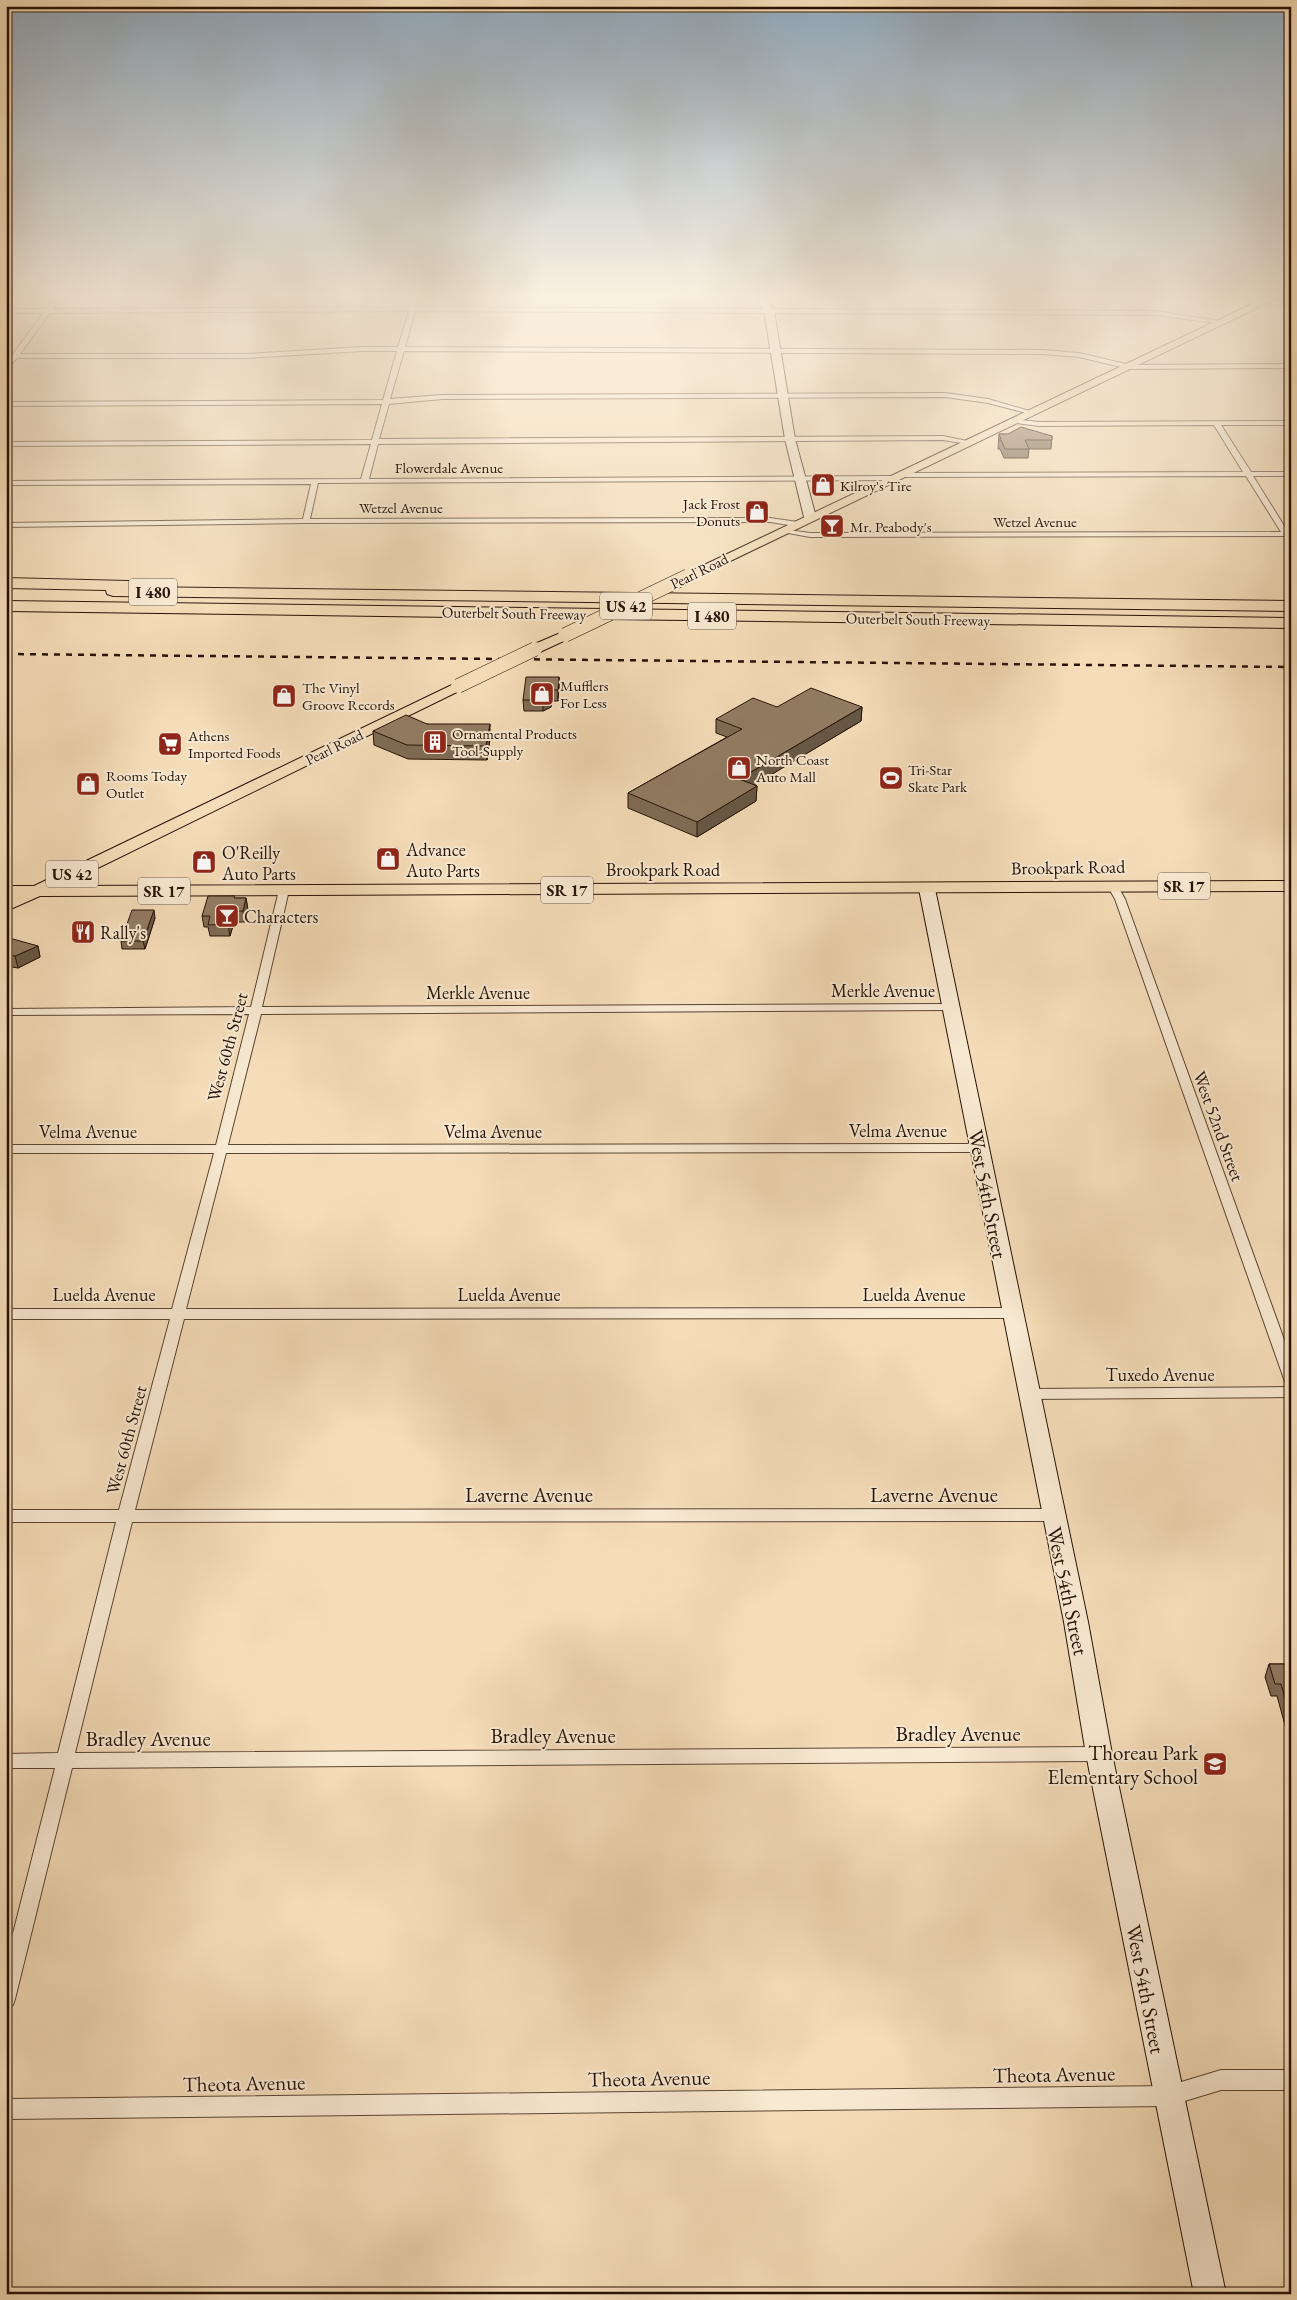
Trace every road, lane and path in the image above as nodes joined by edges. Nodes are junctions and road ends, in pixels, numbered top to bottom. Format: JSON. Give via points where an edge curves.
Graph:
{"nodes":[{"id":1,"x":415,"y":399,"type":"edge"},
{"id":2,"x":784,"y":399,"type":"edge"},
{"id":3,"x":976,"y":399,"type":"edge"},
{"id":4,"x":1058,"y":399,"type":"edge"},
{"id":5,"x":385,"y":402,"type":"junction"},
{"id":6,"x":6,"y":404,"type":"edge"},
{"id":7,"x":1030,"y":412,"type":"junction"},
{"id":8,"x":1011,"y":421,"type":"junction"},
{"id":9,"x":1216,"y":423,"type":"junction"},
{"id":10,"x":1291,"y":423,"type":"edge"},
{"id":11,"x":790,"y":439,"type":"junction"},
{"id":12,"x":374,"y":442,"type":"junction"},
{"id":13,"x":968,"y":442,"type":"junction"},
{"id":14,"x":6,"y":444,"type":"edge"},
{"id":15,"x":1248,"y":474,"type":"junction"},
{"id":16,"x":1291,"y":474,"type":"edge"},
{"id":17,"x":895,"y":477,"type":"junction"},
{"id":18,"x":798,"y":479,"type":"junction"},
{"id":19,"x":315,"y":482,"type":"junction"},
{"id":20,"x":364,"y":482,"type":"junction"},
{"id":21,"x":6,"y":483,"type":"edge"},
{"id":22,"x":810,"y":517,"type":"junction"},
{"id":23,"x":306,"y":521,"type":"junction"},
{"id":24,"x":795,"y":524,"type":"junction"},
{"id":25,"x":6,"y":525,"type":"edge"},
{"id":26,"x":780,"y":531,"type":"junction"},
{"id":27,"x":1288,"y":534,"type":"edge"},
{"id":28,"x":6,"y":583,"type":"edge"},
{"id":29,"x":6,"y":590,"type":"edge"},
{"id":30,"x":300,"y":593,"type":"junction"},
{"id":31,"x":6,"y":606,"type":"edge"},
{"id":32,"x":1291,"y":606,"type":"edge"},
{"id":33,"x":1291,"y":623,"type":"edge"},
{"id":34,"x":1113,"y":886,"type":"junction"},
{"id":35,"x":1291,"y":886,"type":"edge"},
{"id":36,"x":927,"y":889,"type":"junction"},
{"id":37,"x":284,"y":890,"type":"junction"},
{"id":38,"x":36,"y":891,"type":"junction"},
{"id":39,"x":6,"y":892,"type":"edge"},
{"id":40,"x":6,"y":906,"type":"edge"},
{"id":41,"x":951,"y":1007,"type":"junction"},
{"id":42,"x":257,"y":1010,"type":"junction"},
{"id":43,"x":6,"y":1012,"type":"edge"},
{"id":44,"x":979,"y":1148,"type":"junction"},
{"id":45,"x":6,"y":1149,"type":"edge"},
{"id":46,"x":219,"y":1149,"type":"junction"},
{"id":47,"x":178,"y":1313,"type":"junction"},
{"id":48,"x":1012,"y":1313,"type":"junction"},
{"id":49,"x":6,"y":1314,"type":"edge"},
{"id":50,"x":1291,"y":1379,"type":"edge"},
{"id":51,"x":1291,"y":1392,"type":"edge"},
{"id":52,"x":1029,"y":1394,"type":"junction"},
{"id":53,"x":126,"y":1515,"type":"junction"},
{"id":54,"x":1052,"y":1515,"type":"junction"},
{"id":55,"x":6,"y":1516,"type":"edge"},
{"id":56,"x":1099,"y":1754,"type":"junction"},
{"id":57,"x":67,"y":1760,"type":"junction"},
{"id":58,"x":6,"y":1761,"type":"edge"},
{"id":59,"x":6,"y":1999,"type":"edge"},
{"id":60,"x":1291,"y":2080,"type":"edge"},
{"id":61,"x":1168,"y":2096,"type":"junction"},
{"id":62,"x":6,"y":2109,"type":"edge"},
{"id":63,"x":1210,"y":2294,"type":"edge"}],
"edges":[{"from":1,"to":5,"type":"street"},
{"from":2,"to":11,"type":"street"},
{"from":3,"to":7,"type":"street"},
{"from":4,"to":7,"type":"main road","name":"Pearl Road","number":"US 42"},
{"from":5,"to":6,"type":"street"},
{"from":5,"to":12,"type":"street"},
{"from":7,"to":8,"type":"main road","name":"Pearl Road","number":"US 42"},
{"from":8,"to":9,"type":"street","via":[[1039,424]]},
{"from":8,"to":13,"type":"main road","name":"Pearl Road","number":"US 42"},
{"from":9,"to":10,"type":"street"},
{"from":9,"to":15,"type":"street"},
{"from":11,"to":12,"type":"street"},
{"from":11,"to":13,"type":"street","via":[[943,438]]},
{"from":11,"to":18,"type":"street"},
{"from":12,"to":14,"type":"street"},
{"from":12,"to":20,"type":"street"},
{"from":13,"to":17,"type":"main road","name":"Pearl Road","number":"US 42"},
{"from":15,"to":16,"type":"street","name":"Flowerdale Avenue"},
{"from":15,"to":17,"type":"street","name":"Flowerdale Avenue"},
{"from":15,"to":27,"type":"street"},
{"from":17,"to":18,"type":"street","name":"Flowerdale Avenue"},
{"from":17,"to":22,"type":"main road","name":"Pearl Road","number":"US 42"},
{"from":18,"to":20,"type":"street","name":"Flowerdale Avenue"},
{"from":18,"to":22,"type":"main road"},
{"from":19,"to":20,"type":"street","name":"Flowerdale Avenue"},
{"from":19,"to":21,"type":"street","name":"Flowerdale Avenue"},
{"from":19,"to":23,"type":"street"},
{"from":22,"to":24,"type":"main road","name":"Pearl Road","number":"US 42"},
{"from":23,"to":24,"type":"street","name":"Wetzel Avenue","via":[[770,520]]},
{"from":23,"to":25,"type":"street","name":"Wetzel Avenue"},
{"from":24,"to":26,"type":"main road","name":"Pearl Road","number":"US 42"},
{"from":26,"to":27,"type":"street","name":"Wetzel Avenue","via":[[810,536]]},
{"from":26,"to":38,"type":"main road","name":"Pearl Road","number":"US 42","bridge":true},
{"from":28,"to":30,"type":"highway"},
{"from":29,"to":30,"type":"highway","name":"Outerbelt South Freeway","number":"I 480"},
{"from":30,"to":32,"type":"highway","name":"Outerbelt South Freeway","number":"I 480"},
{"from":31,"to":33,"type":"highway","name":"Outerbelt South Freeway","number":"I 480"},
{"from":34,"to":35,"type":"main road","name":"Brookpark Road","number":"SR 17"},
{"from":34,"to":36,"type":"main road","name":"Brookpark Road","number":"SR 17"},
{"from":34,"to":50,"type":"street","name":"West 52nd Street"},
{"from":36,"to":37,"type":"main road","name":"Brookpark Road","number":"SR 17"},
{"from":36,"to":41,"type":"street","name":"West 54th Street"},
{"from":37,"to":38,"type":"main road","name":"Brookpark Road","number":"SR 17"},
{"from":37,"to":42,"type":"street","name":"West 60th Street"},
{"from":38,"to":39,"type":"main road","name":"Brookpark Road","number":"SR 17"},
{"from":38,"to":40,"type":"main road","name":"Pearl Road","number":"US 42"},
{"from":41,"to":42,"type":"street","name":"Merkle Avenue"},
{"from":41,"to":44,"type":"street","name":"West 54th Street"},
{"from":42,"to":43,"type":"street","name":"Merkle Avenue"},
{"from":42,"to":46,"type":"street","name":"West 60th Street"},
{"from":44,"to":46,"type":"street","name":"Velma Avenue"},
{"from":44,"to":48,"type":"street","name":"West 54th Street"},
{"from":45,"to":46,"type":"street","name":"Velma Avenue"},
{"from":46,"to":47,"type":"street","name":"West 60th Street"},
{"from":47,"to":48,"type":"street","name":"Luelda Avenue"},
{"from":47,"to":49,"type":"street","name":"Luelda Avenue"},
{"from":47,"to":53,"type":"street","name":"West 60th Street"},
{"from":48,"to":52,"type":"street","name":"West 54th Street"},
{"from":51,"to":52,"type":"street","name":"Tuxedo Avenue"},
{"from":52,"to":54,"type":"street","name":"West 54th Street"},
{"from":53,"to":54,"type":"street","name":"Laverne Avenue"},
{"from":53,"to":55,"type":"street","name":"Laverne Avenue"},
{"from":53,"to":57,"type":"street","name":"West 60th Street"},
{"from":54,"to":56,"type":"street","name":"West 54th Street","via":[[1076,1622]]},
{"from":56,"to":57,"type":"street","name":"Bradley Avenue"},
{"from":56,"to":61,"type":"street","name":"West 54th Street"},
{"from":57,"to":58,"type":"street","name":"Bradley Avenue"},
{"from":57,"to":59,"type":"street","name":"West 60th Street"},
{"from":60,"to":61,"type":"street","name":"Theota Avenue","via":[[1221,2080]]},
{"from":61,"to":62,"type":"street","name":"Theota Avenue"},
{"from":61,"to":63,"type":"street","name":"West 54th Street"}]}
